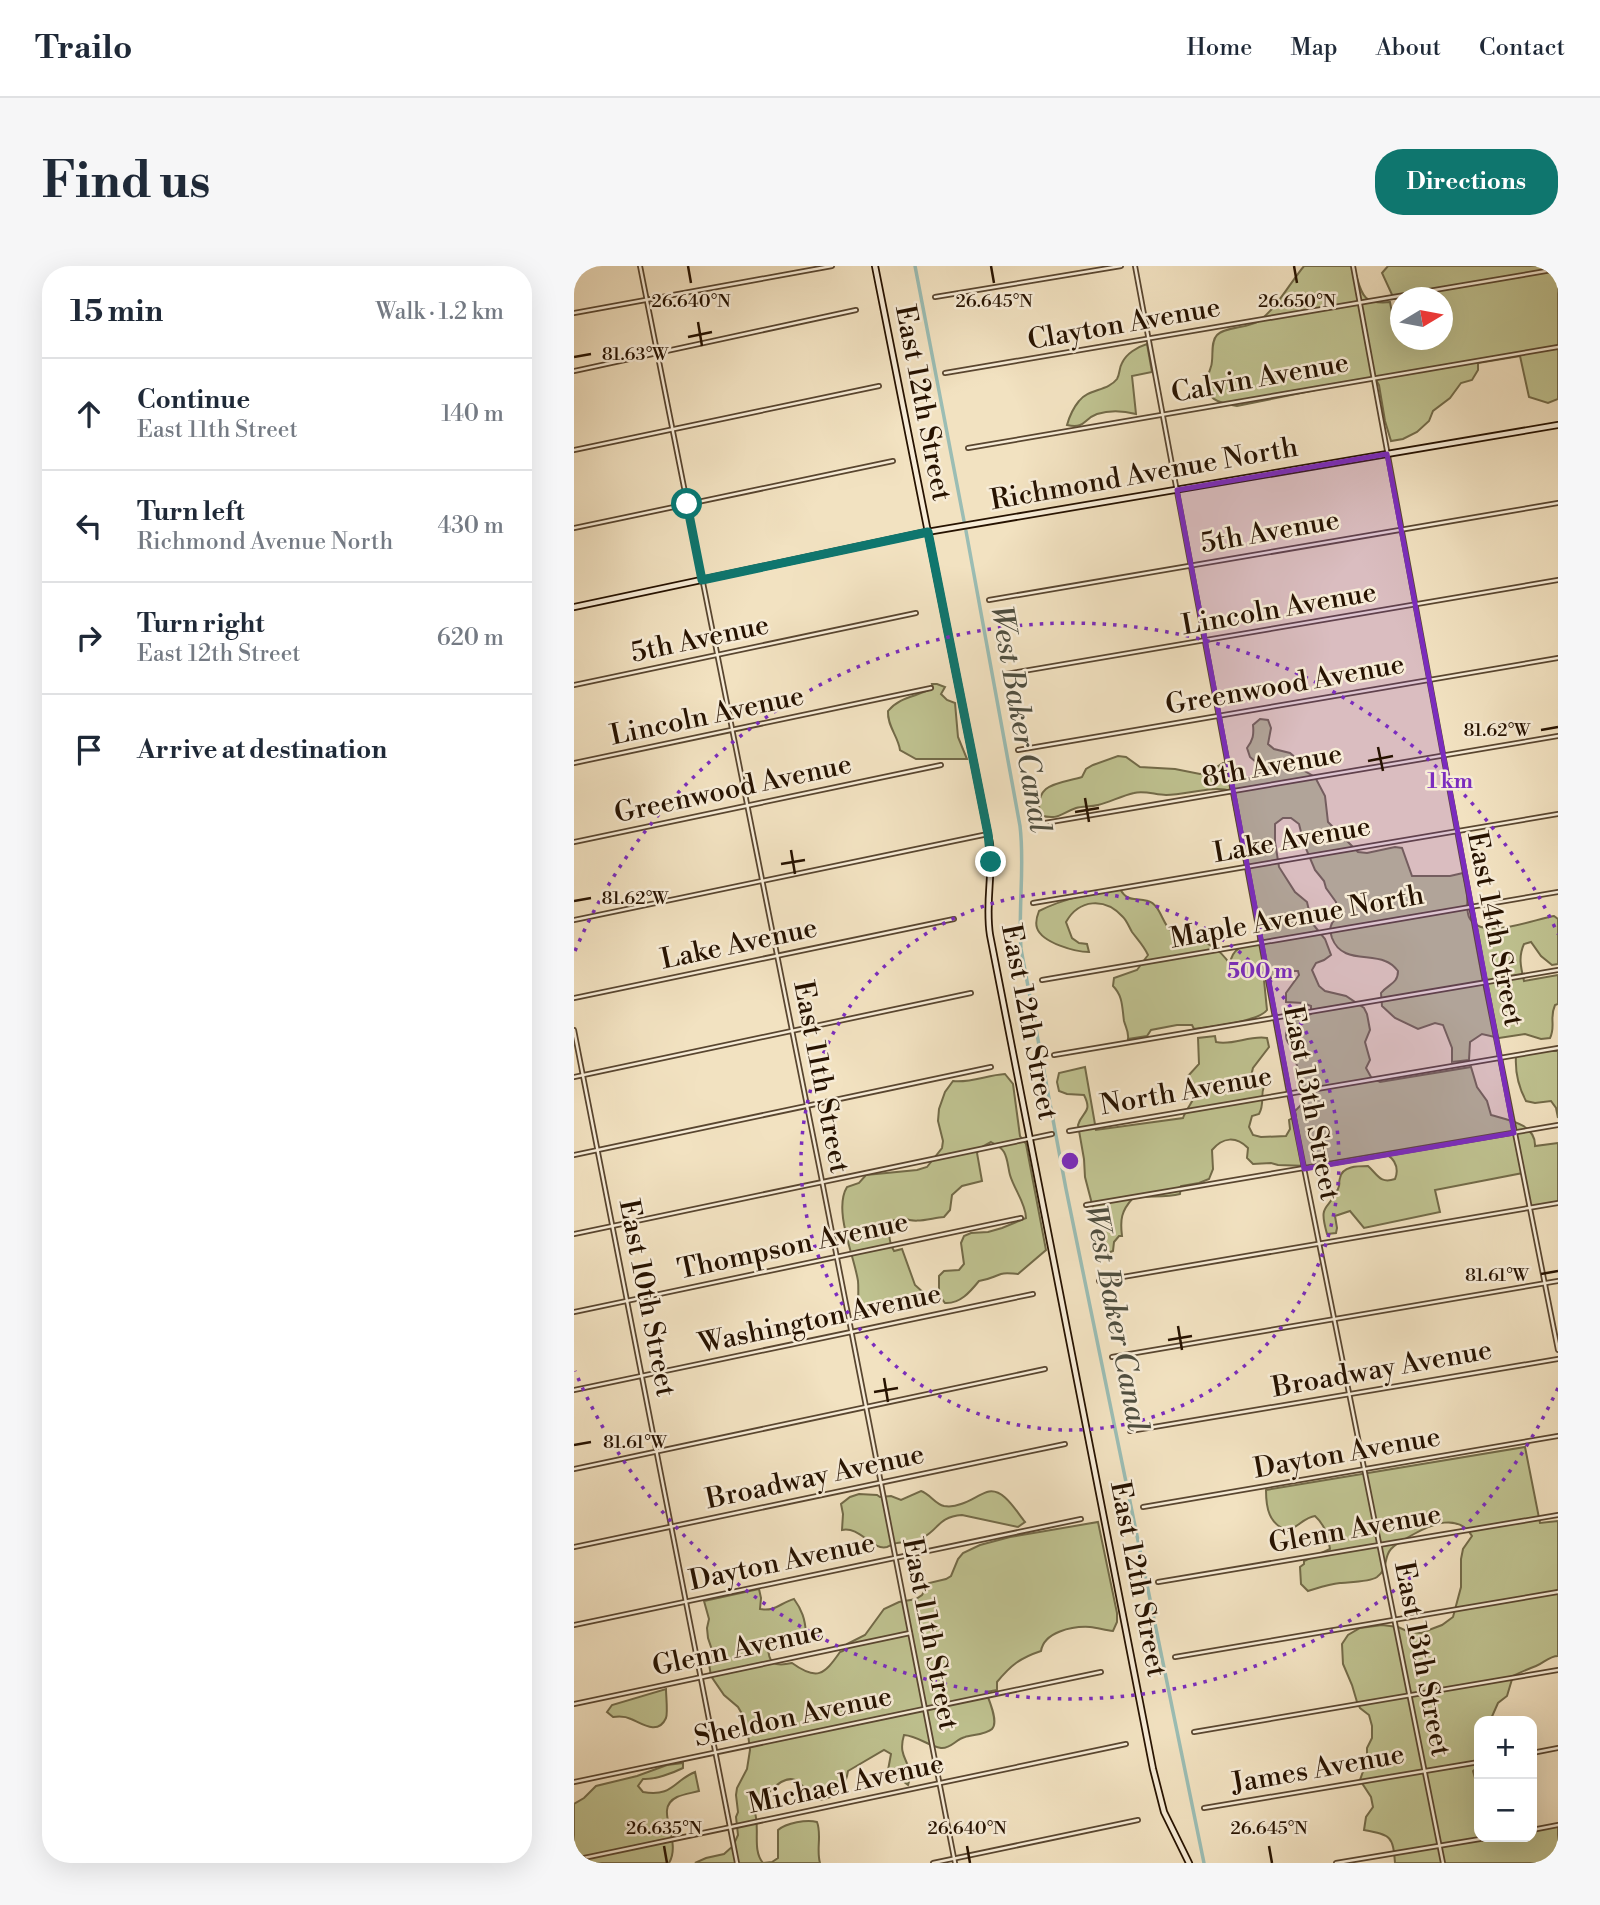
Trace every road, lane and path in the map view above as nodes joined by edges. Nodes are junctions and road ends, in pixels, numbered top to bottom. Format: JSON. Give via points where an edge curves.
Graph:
{"nodes":[{"id":1,"x":640,"y":266,"type":"edge"},
{"id":2,"x":832,"y":266,"type":"edge"},
{"id":3,"x":874,"y":266,"type":"edge"},
{"id":4,"x":1121,"y":266,"type":"edge"},
{"id":5,"x":1135,"y":266,"type":"edge"},
{"id":6,"x":1353,"y":266,"type":"edge"},
{"id":7,"x":1558,"y":269,"type":"edge"},
{"id":8,"x":935,"y":298,"type":"dead end"},
{"id":9,"x":647,"y":300,"type":"junction"},
{"id":10,"x":1360,"y":303,"type":"junction"},
{"id":11,"x":856,"y":310,"type":"dead end"},
{"id":12,"x":574,"y":313,"type":"edge"},
{"id":13,"x":1149,"y":339,"type":"junction"},
{"id":14,"x":1558,"y":347,"type":"edge"},
{"id":15,"x":658,"y":354,"type":"junction"},
{"id":16,"x":574,"y":372,"type":"edge"},
{"id":17,"x":945,"y":373,"type":"dead end"},
{"id":18,"x":1374,"y":379,"type":"junction"},
{"id":19,"x":878,"y":386,"type":"dead end"},
{"id":20,"x":1163,"y":414,"type":"junction"},
{"id":21,"x":1558,"y":425,"type":"edge"},
{"id":22,"x":672,"y":429,"type":"junction"},
{"id":23,"x":968,"y":448,"type":"dead end"},
{"id":24,"x":574,"y":450,"type":"edge"},
{"id":25,"x":1387,"y":454,"type":"junction"},
{"id":26,"x":893,"y":461,"type":"dead end"},
{"id":27,"x":1177,"y":490,"type":"junction"},
{"id":28,"x":1558,"y":503,"type":"edge"},
{"id":29,"x":687,"y":504,"type":"junction"},
{"id":30,"x":574,"y":528,"type":"edge"},
{"id":31,"x":1401,"y":529,"type":"junction"},
{"id":32,"x":928,"y":532,"type":"junction"},
{"id":33,"x":1191,"y":565,"type":"junction"},
{"id":34,"x":702,"y":580,"type":"junction"},
{"id":35,"x":1558,"y":580,"type":"edge"},
{"id":36,"x":989,"y":600,"type":"dead end"},
{"id":37,"x":1415,"y":604,"type":"junction"},
{"id":38,"x":574,"y":607,"type":"edge"},
{"id":39,"x":916,"y":613,"type":"dead end"},
{"id":40,"x":1205,"y":641,"type":"junction"},
{"id":41,"x":717,"y":655,"type":"junction"},
{"id":42,"x":1558,"y":658,"type":"edge"},
{"id":43,"x":1006,"y":674,"type":"dead end"},
{"id":44,"x":1429,"y":680,"type":"junction"},
{"id":45,"x":574,"y":685,"type":"edge"},
{"id":46,"x":931,"y":688,"type":"dead end"},
{"id":47,"x":1219,"y":716,"type":"junction"},
{"id":48,"x":732,"y":730,"type":"junction"},
{"id":49,"x":1558,"y":736,"type":"edge"},
{"id":50,"x":1018,"y":750,"type":"dead end"},
{"id":51,"x":1443,"y":756,"type":"junction"},
{"id":52,"x":574,"y":763,"type":"edge"},
{"id":53,"x":941,"y":765,"type":"dead end"},
{"id":54,"x":1233,"y":792,"type":"junction"},
{"id":55,"x":747,"y":805,"type":"junction"},
{"id":56,"x":1558,"y":814,"type":"edge"},
{"id":57,"x":1033,"y":825,"type":"dead end"},
{"id":58,"x":1457,"y":831,"type":"junction"},
{"id":59,"x":988,"y":834,"type":"junction"},
{"id":60,"x":574,"y":842,"type":"edge"},
{"id":61,"x":1247,"y":867,"type":"junction"},
{"id":62,"x":762,"y":881,"type":"junction"},
{"id":63,"x":1558,"y":892,"type":"edge"},
{"id":64,"x":1033,"y":903,"type":"dead end"},
{"id":65,"x":1471,"y":907,"type":"junction"},
{"id":66,"x":954,"y":919,"type":"dead end"},
{"id":67,"x":574,"y":920,"type":"edge"},
{"id":68,"x":1261,"y":942,"type":"junction"},
{"id":69,"x":777,"y":956,"type":"junction"},
{"id":70,"x":1558,"y":970,"type":"edge"},
{"id":71,"x":1042,"y":980,"type":"dead end"},
{"id":72,"x":1485,"y":982,"type":"junction"},
{"id":73,"x":971,"y":993,"type":"dead end"},
{"id":74,"x":574,"y":998,"type":"edge"},
{"id":75,"x":1275,"y":1018,"type":"junction"},
{"id":76,"x":574,"y":1030,"type":"edge"},
{"id":77,"x":792,"y":1031,"type":"junction"},
{"id":78,"x":1558,"y":1048,"type":"edge"},
{"id":79,"x":1054,"y":1055,"type":"dead end"},
{"id":80,"x":1500,"y":1058,"type":"junction"},
{"id":81,"x":991,"y":1067,"type":"dead end"},
{"id":82,"x":583,"y":1075,"type":"junction"},
{"id":83,"x":574,"y":1077,"type":"edge"},
{"id":84,"x":1289,"y":1093,"type":"junction"},
{"id":85,"x":807,"y":1106,"type":"junction"},
{"id":86,"x":1558,"y":1125,"type":"edge"},
{"id":87,"x":1069,"y":1131,"type":"dead end"},
{"id":88,"x":1514,"y":1133,"type":"junction"},
{"id":89,"x":1052,"y":1134,"type":"dead end"},
{"id":90,"x":1030,"y":1138,"type":"junction"},
{"id":91,"x":598,"y":1150,"type":"junction"},
{"id":92,"x":574,"y":1155,"type":"edge"},
{"id":93,"x":1304,"y":1169,"type":"junction"},
{"id":94,"x":822,"y":1181,"type":"junction"},
{"id":95,"x":1558,"y":1203,"type":"edge"},
{"id":96,"x":1086,"y":1205,"type":"dead end"},
{"id":97,"x":1530,"y":1208,"type":"junction"},
{"id":98,"x":1021,"y":1218,"type":"dead end"},
{"id":99,"x":613,"y":1225,"type":"junction"},
{"id":100,"x":574,"y":1234,"type":"edge"},
{"id":101,"x":1319,"y":1244,"type":"junction"},
{"id":102,"x":836,"y":1257,"type":"junction"},
{"id":103,"x":1100,"y":1281,"type":"dead end"},
{"id":104,"x":1558,"y":1281,"type":"edge"},
{"id":105,"x":1545,"y":1283,"type":"junction"},
{"id":106,"x":1032,"y":1294,"type":"dead end"},
{"id":107,"x":628,"y":1301,"type":"junction"},
{"id":108,"x":574,"y":1312,"type":"edge"},
{"id":109,"x":1334,"y":1319,"type":"junction"},
{"id":110,"x":851,"y":1332,"type":"junction"},
{"id":111,"x":1558,"y":1350,"type":"edge"},
{"id":112,"x":1112,"y":1357,"type":"dead end"},
{"id":113,"x":1558,"y":1359,"type":"edge"},
{"id":114,"x":1045,"y":1369,"type":"dead end"},
{"id":115,"x":642,"y":1376,"type":"junction"},
{"id":116,"x":574,"y":1390,"type":"edge"},
{"id":117,"x":1349,"y":1394,"type":"junction"},
{"id":118,"x":866,"y":1407,"type":"junction"},
{"id":119,"x":1130,"y":1432,"type":"dead end"},
{"id":120,"x":1558,"y":1436,"type":"edge"},
{"id":121,"x":1065,"y":1444,"type":"dead end"},
{"id":122,"x":657,"y":1451,"type":"junction"},
{"id":123,"x":574,"y":1469,"type":"edge"},
{"id":124,"x":1364,"y":1469,"type":"junction"},
{"id":125,"x":881,"y":1483,"type":"junction"},
{"id":126,"x":1143,"y":1507,"type":"dead end"},
{"id":127,"x":1558,"y":1515,"type":"edge"},
{"id":128,"x":1081,"y":1519,"type":"dead end"},
{"id":129,"x":672,"y":1527,"type":"junction"},
{"id":130,"x":1379,"y":1545,"type":"junction"},
{"id":131,"x":574,"y":1547,"type":"edge"},
{"id":132,"x":895,"y":1558,"type":"junction"},
{"id":133,"x":1158,"y":1582,"type":"dead end"},
{"id":134,"x":1558,"y":1592,"type":"edge"},
{"id":135,"x":686,"y":1602,"type":"junction"},
{"id":136,"x":1394,"y":1620,"type":"junction"},
{"id":137,"x":574,"y":1625,"type":"edge"},
{"id":138,"x":910,"y":1633,"type":"junction"},
{"id":139,"x":1175,"y":1657,"type":"dead end"},
{"id":140,"x":1558,"y":1670,"type":"edge"},
{"id":141,"x":1101,"y":1672,"type":"dead end"},
{"id":142,"x":701,"y":1677,"type":"junction"},
{"id":143,"x":1410,"y":1695,"type":"junction"},
{"id":144,"x":574,"y":1704,"type":"edge"},
{"id":145,"x":925,"y":1709,"type":"junction"},
{"id":146,"x":1194,"y":1731,"type":"dead end"},
{"id":147,"x":1126,"y":1744,"type":"dead end"},
{"id":148,"x":1558,"y":1748,"type":"edge"},
{"id":149,"x":715,"y":1752,"type":"junction"},
{"id":150,"x":1537,"y":1752,"type":"edge"},
{"id":151,"x":1474,"y":1763,"type":"edge"},
{"id":152,"x":1424,"y":1770,"type":"junction"},
{"id":153,"x":574,"y":1782,"type":"edge"},
{"id":154,"x":939,"y":1784,"type":"junction"},
{"id":155,"x":1204,"y":1808,"type":"dead end"},
{"id":156,"x":1138,"y":1820,"type":"dead end"},
{"id":157,"x":1558,"y":1825,"type":"edge"},
{"id":158,"x":730,"y":1828,"type":"junction"},
{"id":159,"x":1537,"y":1829,"type":"edge"},
{"id":160,"x":1474,"y":1840,"type":"edge"},
{"id":161,"x":1440,"y":1846,"type":"junction"},
{"id":162,"x":574,"y":1860,"type":"edge"},
{"id":163,"x":954,"y":1861,"type":"edge"},
{"id":164,"x":737,"y":1863,"type":"edge"},
{"id":165,"x":933,"y":1863,"type":"edge"},
{"id":166,"x":1188,"y":1863,"type":"edge"},
{"id":167,"x":1336,"y":1863,"type":"edge"},
{"id":168,"x":1443,"y":1863,"type":"edge"}],
"edges":[{"from":1,"to":9,"type":"street","name":"East 11th Street"},
{"from":2,"to":9,"type":"street"},
{"from":3,"to":32,"type":"street","name":"East 12th Street"},
{"from":4,"to":8,"type":"street"},
{"from":5,"to":13,"type":"street","name":"East 13th Street"},
{"from":6,"to":10,"type":"street","name":"East 14th Street"},
{"from":7,"to":10,"type":"street","name":"Clayton Avenue"},
{"from":9,"to":12,"type":"street"},
{"from":9,"to":15,"type":"street","name":"East 11th Street"},
{"from":10,"to":13,"type":"street","name":"Clayton Avenue"},
{"from":10,"to":18,"type":"street","name":"East 14th Street"},
{"from":11,"to":15,"type":"street"},
{"from":13,"to":17,"type":"street","name":"Clayton Avenue"},
{"from":13,"to":20,"type":"street","name":"East 13th Street"},
{"from":14,"to":18,"type":"street","name":"Calvin Avenue"},
{"from":15,"to":16,"type":"street"},
{"from":15,"to":22,"type":"street","name":"East 11th Street"},
{"from":18,"to":20,"type":"street","name":"Calvin Avenue"},
{"from":18,"to":25,"type":"street","name":"East 14th Street"},
{"from":19,"to":22,"type":"street"},
{"from":20,"to":23,"type":"street","name":"Calvin Avenue"},
{"from":20,"to":27,"type":"street","name":"East 13th Street"},
{"from":21,"to":25,"type":"street","name":"Richmond Avenue North"},
{"from":22,"to":24,"type":"street"},
{"from":22,"to":29,"type":"street","name":"East 11th Street"},
{"from":25,"to":27,"type":"street","name":"Richmond Avenue North"},
{"from":25,"to":31,"type":"street","name":"East 14th Street"},
{"from":26,"to":29,"type":"street"},
{"from":27,"to":32,"type":"street","name":"Richmond Avenue North"},
{"from":27,"to":33,"type":"street","name":"East 13th Street"},
{"from":28,"to":31,"type":"street","name":"5th Avenue"},
{"from":29,"to":30,"type":"street"},
{"from":29,"to":34,"type":"street","name":"East 11th Street"},
{"from":31,"to":33,"type":"street","name":"5th Avenue"},
{"from":31,"to":37,"type":"street","name":"East 14th Street"},
{"from":32,"to":34,"type":"street","name":"Richmond Avenue North"},
{"from":32,"to":59,"type":"street","name":"East 12th Street"},
{"from":33,"to":36,"type":"street","name":"5th Avenue"},
{"from":33,"to":40,"type":"street","name":"East 13th Street"},
{"from":34,"to":38,"type":"street","name":"Richmond Avenue North"},
{"from":34,"to":41,"type":"street","name":"East 11th Street"},
{"from":35,"to":37,"type":"street","name":"Lincoln Avenue"},
{"from":37,"to":40,"type":"street","name":"Lincoln Avenue"},
{"from":37,"to":44,"type":"street","name":"East 14th Street"},
{"from":39,"to":41,"type":"street","name":"5th Avenue"},
{"from":40,"to":43,"type":"street","name":"Lincoln Avenue"},
{"from":40,"to":47,"type":"street","name":"East 13th Street"},
{"from":41,"to":45,"type":"street","name":"5th Avenue"},
{"from":41,"to":48,"type":"street","name":"East 11th Street"},
{"from":42,"to":44,"type":"street","name":"Greenwood Avenue"},
{"from":44,"to":47,"type":"street","name":"Greenwood Avenue"},
{"from":44,"to":51,"type":"street","name":"East 14th Street"},
{"from":46,"to":48,"type":"street","name":"Lincoln Avenue"},
{"from":47,"to":50,"type":"street","name":"Greenwood Avenue"},
{"from":47,"to":54,"type":"street","name":"East 13th Street"},
{"from":48,"to":52,"type":"street","name":"Lincoln Avenue"},
{"from":48,"to":55,"type":"street","name":"East 11th Street"},
{"from":49,"to":51,"type":"street","name":"8th Avenue"},
{"from":51,"to":54,"type":"street","name":"8th Avenue"},
{"from":51,"to":58,"type":"street","name":"East 14th Street"},
{"from":53,"to":55,"type":"street","name":"Greenwood Avenue"},
{"from":54,"to":57,"type":"street","name":"8th Avenue"},
{"from":54,"to":61,"type":"street","name":"East 13th Street"},
{"from":55,"to":60,"type":"street","name":"Greenwood Avenue"},
{"from":55,"to":62,"type":"street","name":"East 11th Street"},
{"from":56,"to":58,"type":"street","name":"Lake Avenue"},
{"from":58,"to":61,"type":"street","name":"Lake Avenue"},
{"from":58,"to":65,"type":"street","name":"East 14th Street"},
{"from":59,"to":62,"type":"street"},
{"from":59,"to":90,"type":"street","name":"East 12th Street","via":[[988,919]]},
{"from":61,"to":64,"type":"street","name":"Lake Avenue"},
{"from":61,"to":68,"type":"street","name":"East 13th Street"},
{"from":62,"to":67,"type":"street"},
{"from":62,"to":69,"type":"street","name":"East 11th Street"},
{"from":63,"to":65,"type":"street","name":"Maple Avenue North"},
{"from":65,"to":68,"type":"street","name":"Maple Avenue North"},
{"from":65,"to":72,"type":"street","name":"East 14th Street"},
{"from":66,"to":69,"type":"street","name":"Lake Avenue"},
{"from":68,"to":71,"type":"street","name":"Maple Avenue North"},
{"from":68,"to":75,"type":"street","name":"East 13th Street"},
{"from":69,"to":74,"type":"street","name":"Lake Avenue"},
{"from":69,"to":77,"type":"street","name":"East 11th Street"},
{"from":70,"to":72,"type":"street"},
{"from":72,"to":75,"type":"street"},
{"from":72,"to":80,"type":"street","name":"East 14th Street"},
{"from":73,"to":77,"type":"street"},
{"from":75,"to":79,"type":"street"},
{"from":75,"to":84,"type":"street","name":"East 13th Street"},
{"from":76,"to":82,"type":"street","name":"East 10th Street"},
{"from":77,"to":82,"type":"street"},
{"from":77,"to":85,"type":"street","name":"East 11th Street"},
{"from":78,"to":80,"type":"street","name":"North Avenue"},
{"from":80,"to":84,"type":"street","name":"North Avenue"},
{"from":80,"to":88,"type":"street","name":"East 14th Street"},
{"from":81,"to":85,"type":"street"},
{"from":82,"to":83,"type":"street"},
{"from":82,"to":91,"type":"street","name":"East 10th Street"},
{"from":84,"to":87,"type":"street","name":"North Avenue"},
{"from":84,"to":93,"type":"street","name":"East 13th Street"},
{"from":85,"to":91,"type":"street"},
{"from":85,"to":94,"type":"street","name":"East 11th Street"},
{"from":86,"to":88,"type":"street"},
{"from":88,"to":93,"type":"street"},
{"from":88,"to":97,"type":"street","name":"East 14th Street"},
{"from":89,"to":90,"type":"street"},
{"from":90,"to":94,"type":"street"},
{"from":90,"to":166,"type":"street","name":"East 12th Street","via":[[1157,1787]]},
{"from":91,"to":92,"type":"street"},
{"from":91,"to":99,"type":"street","name":"East 10th Street"},
{"from":93,"to":96,"type":"street"},
{"from":93,"to":101,"type":"street","name":"East 13th Street"},
{"from":94,"to":99,"type":"street"},
{"from":94,"to":102,"type":"street","name":"East 11th Street"},
{"from":95,"to":97,"type":"street"},
{"from":97,"to":101,"type":"street"},
{"from":97,"to":105,"type":"street","name":"East 14th Street"},
{"from":98,"to":102,"type":"street","name":"Thompson Avenue"},
{"from":99,"to":100,"type":"street"},
{"from":99,"to":107,"type":"street","name":"East 10th Street"},
{"from":101,"to":103,"type":"street"},
{"from":101,"to":109,"type":"street","name":"East 13th Street"},
{"from":102,"to":107,"type":"street","name":"Thompson Avenue"},
{"from":102,"to":110,"type":"street","name":"East 11th Street"},
{"from":104,"to":105,"type":"street"},
{"from":105,"to":109,"type":"street"},
{"from":105,"to":111,"type":"street","name":"East 14th Street"},
{"from":106,"to":110,"type":"street","name":"Washington Avenue"},
{"from":107,"to":108,"type":"street","name":"Thompson Avenue"},
{"from":107,"to":115,"type":"street","name":"East 10th Street"},
{"from":109,"to":112,"type":"street"},
{"from":109,"to":117,"type":"street","name":"East 13th Street"},
{"from":110,"to":115,"type":"street","name":"Washington Avenue"},
{"from":110,"to":118,"type":"street","name":"East 11th Street"},
{"from":113,"to":117,"type":"street","name":"Broadway Avenue"},
{"from":114,"to":118,"type":"street"},
{"from":115,"to":116,"type":"street","name":"Washington Avenue"},
{"from":115,"to":122,"type":"street","name":"East 10th Street"},
{"from":117,"to":119,"type":"street","name":"Broadway Avenue"},
{"from":117,"to":124,"type":"street","name":"East 13th Street"},
{"from":118,"to":122,"type":"street"},
{"from":118,"to":125,"type":"street","name":"East 11th Street"},
{"from":120,"to":124,"type":"street","name":"Dayton Avenue"},
{"from":121,"to":125,"type":"street","name":"Broadway Avenue"},
{"from":122,"to":123,"type":"street"},
{"from":122,"to":129,"type":"street","name":"East 10th Street"},
{"from":124,"to":126,"type":"street","name":"Dayton Avenue"},
{"from":124,"to":130,"type":"street","name":"East 13th Street"},
{"from":125,"to":129,"type":"street","name":"Broadway Avenue"},
{"from":125,"to":132,"type":"street","name":"East 11th Street"},
{"from":127,"to":130,"type":"street","name":"Glenn Avenue"},
{"from":128,"to":132,"type":"street","name":"Dayton Avenue"},
{"from":129,"to":131,"type":"street","name":"Broadway Avenue"},
{"from":129,"to":135,"type":"street","name":"East 10th Street"},
{"from":130,"to":133,"type":"street","name":"Glenn Avenue"},
{"from":130,"to":136,"type":"street","name":"East 13th Street"},
{"from":132,"to":135,"type":"street","name":"Dayton Avenue"},
{"from":132,"to":138,"type":"street","name":"East 11th Street"},
{"from":134,"to":136,"type":"street"},
{"from":135,"to":137,"type":"street","name":"Dayton Avenue"},
{"from":135,"to":142,"type":"street","name":"East 10th Street"},
{"from":136,"to":139,"type":"street"},
{"from":136,"to":143,"type":"street","name":"East 13th Street"},
{"from":138,"to":142,"type":"street","name":"Glenn Avenue"},
{"from":138,"to":145,"type":"street","name":"East 11th Street"},
{"from":140,"to":143,"type":"street"},
{"from":141,"to":145,"type":"street","name":"Sheldon Avenue"},
{"from":142,"to":144,"type":"street","name":"Glenn Avenue"},
{"from":142,"to":149,"type":"street","name":"East 10th Street"},
{"from":143,"to":146,"type":"street"},
{"from":143,"to":152,"type":"street","name":"East 13th Street"},
{"from":145,"to":149,"type":"street","name":"Sheldon Avenue"},
{"from":145,"to":154,"type":"street","name":"East 11th Street"},
{"from":147,"to":154,"type":"street","name":"Michael Avenue"},
{"from":148,"to":150,"type":"street"},
{"from":149,"to":153,"type":"street","name":"Sheldon Avenue"},
{"from":149,"to":158,"type":"street","name":"East 10th Street"},
{"from":151,"to":152,"type":"street","name":"James Avenue"},
{"from":152,"to":155,"type":"street","name":"James Avenue"},
{"from":152,"to":161,"type":"street","name":"East 13th Street"},
{"from":154,"to":158,"type":"street","name":"Michael Avenue"},
{"from":154,"to":163,"type":"street","name":"East 11th Street"},
{"from":156,"to":163,"type":"street"},
{"from":157,"to":159,"type":"street"},
{"from":158,"to":162,"type":"street","name":"Michael Avenue"},
{"from":158,"to":164,"type":"street","name":"East 10th Street"},
{"from":160,"to":161,"type":"street"},
{"from":161,"to":167,"type":"street"},
{"from":161,"to":168,"type":"street","name":"East 13th Street"},
{"from":163,"to":165,"type":"street"}]}
